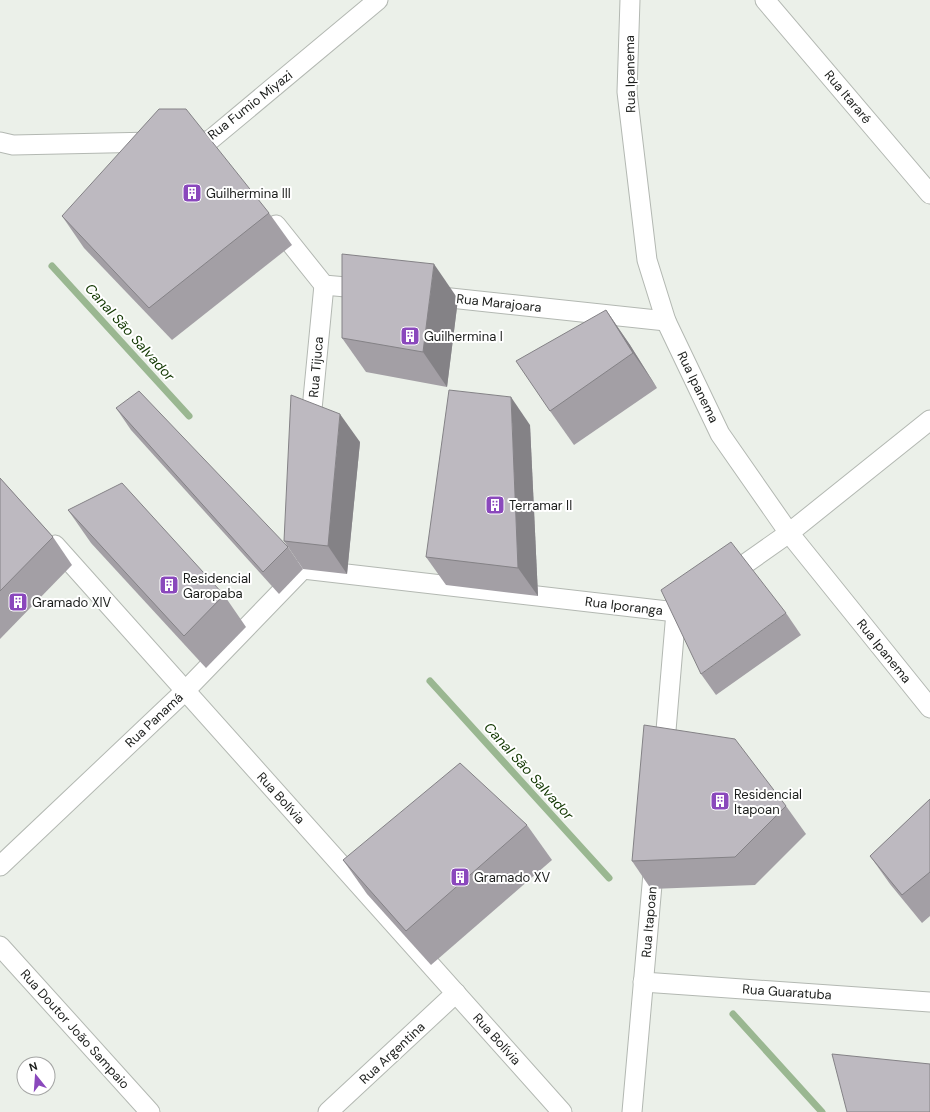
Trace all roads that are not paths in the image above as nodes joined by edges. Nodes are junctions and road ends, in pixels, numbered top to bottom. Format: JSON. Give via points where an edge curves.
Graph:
{"nodes":[{"id":1,"x":378,"y":0,"type":"edge"},
{"id":2,"x":630,"y":0,"type":"edge"},
{"id":3,"x":765,"y":0,"type":"edge"},
{"id":4,"x":0,"y":142,"type":"edge"},
{"id":5,"x":930,"y":194,"type":"edge"},
{"id":6,"x":267,"y":214,"type":"edge"},
{"id":7,"x":324,"y":285,"type":"junction"},
{"id":8,"x":382,"y":291,"type":"edge"},
{"id":9,"x":412,"y":294,"type":"edge"},
{"id":10,"x":666,"y":321,"type":"junction"},
{"id":11,"x":930,"y":420,"type":"edge"},
{"id":12,"x":308,"y":446,"type":"edge"},
{"id":13,"x":42,"y":530,"type":"edge"},
{"id":14,"x":789,"y":533,"type":"junction"},
{"id":15,"x":303,"y":561,"type":"joint"},
{"id":16,"x":676,"y":612,"type":"junction"},
{"id":17,"x":185,"y":691,"type":"junction"},
{"id":18,"x":930,"y":708,"type":"edge"},
{"id":19,"x":662,"y":768,"type":"edge"},
{"id":20,"x":656,"y":843,"type":"edge"},
{"id":21,"x":0,"y":866,"type":"edge"},
{"id":22,"x":0,"y":946,"type":"edge"},
{"id":23,"x":643,"y":982,"type":"junction"},
{"id":24,"x":456,"y":993,"type":"junction"},
{"id":25,"x":930,"y":1002,"type":"edge"},
{"id":26,"x":150,"y":1112,"type":"edge"},
{"id":27,"x":328,"y":1112,"type":"edge"},
{"id":28,"x":562,"y":1112,"type":"edge"},
{"id":29,"x":632,"y":1112,"type":"edge"}],
"edges":[{"from":1,"to":4,"type":"street","name":"Rua Fumio Miyazi","via":[[214,147],[13,145]]},
{"from":2,"to":10,"type":"street","name":"Rua Ipanema","via":[[627,92],[647,260]]},
{"from":3,"to":5,"type":"street","name":"Rua Itararé"},
{"from":6,"to":7,"type":"street"},
{"from":7,"to":8,"type":"street"},
{"from":7,"to":12,"type":"street","name":"Rua Tijuca"},
{"from":9,"to":10,"type":"street","name":"Rua Marajoara"},
{"from":10,"to":14,"type":"street","name":"Rua Ipanema","via":[[720,434]]},
{"from":11,"to":14,"type":"street","name":"Rua Iporanga"},
{"from":13,"to":17,"type":"street","name":"Rua Bolívia"},
{"from":14,"to":16,"type":"street","name":"Rua Iporanga"},
{"from":14,"to":18,"type":"street","name":"Rua Ipanema"},
{"from":15,"to":16,"type":"street","name":"Rua Iporanga"},
{"from":15,"to":17,"type":"street","name":"Rua Panamá"},
{"from":16,"to":19,"type":"street"},
{"from":17,"to":21,"type":"street","name":"Rua Panamá"},
{"from":17,"to":24,"type":"street","name":"Rua Bolívia"},
{"from":20,"to":23,"type":"street","name":"Rua Itapoan"},
{"from":22,"to":26,"type":"street","name":"Rua Doutor João Sampaio"},
{"from":23,"to":25,"type":"street","name":"Rua Guaratuba"},
{"from":23,"to":29,"type":"street","name":"Rua Itapoan"},
{"from":24,"to":27,"type":"street","name":"Rua Argentina"},
{"from":24,"to":28,"type":"street","name":"Rua Bolívia"}]}
